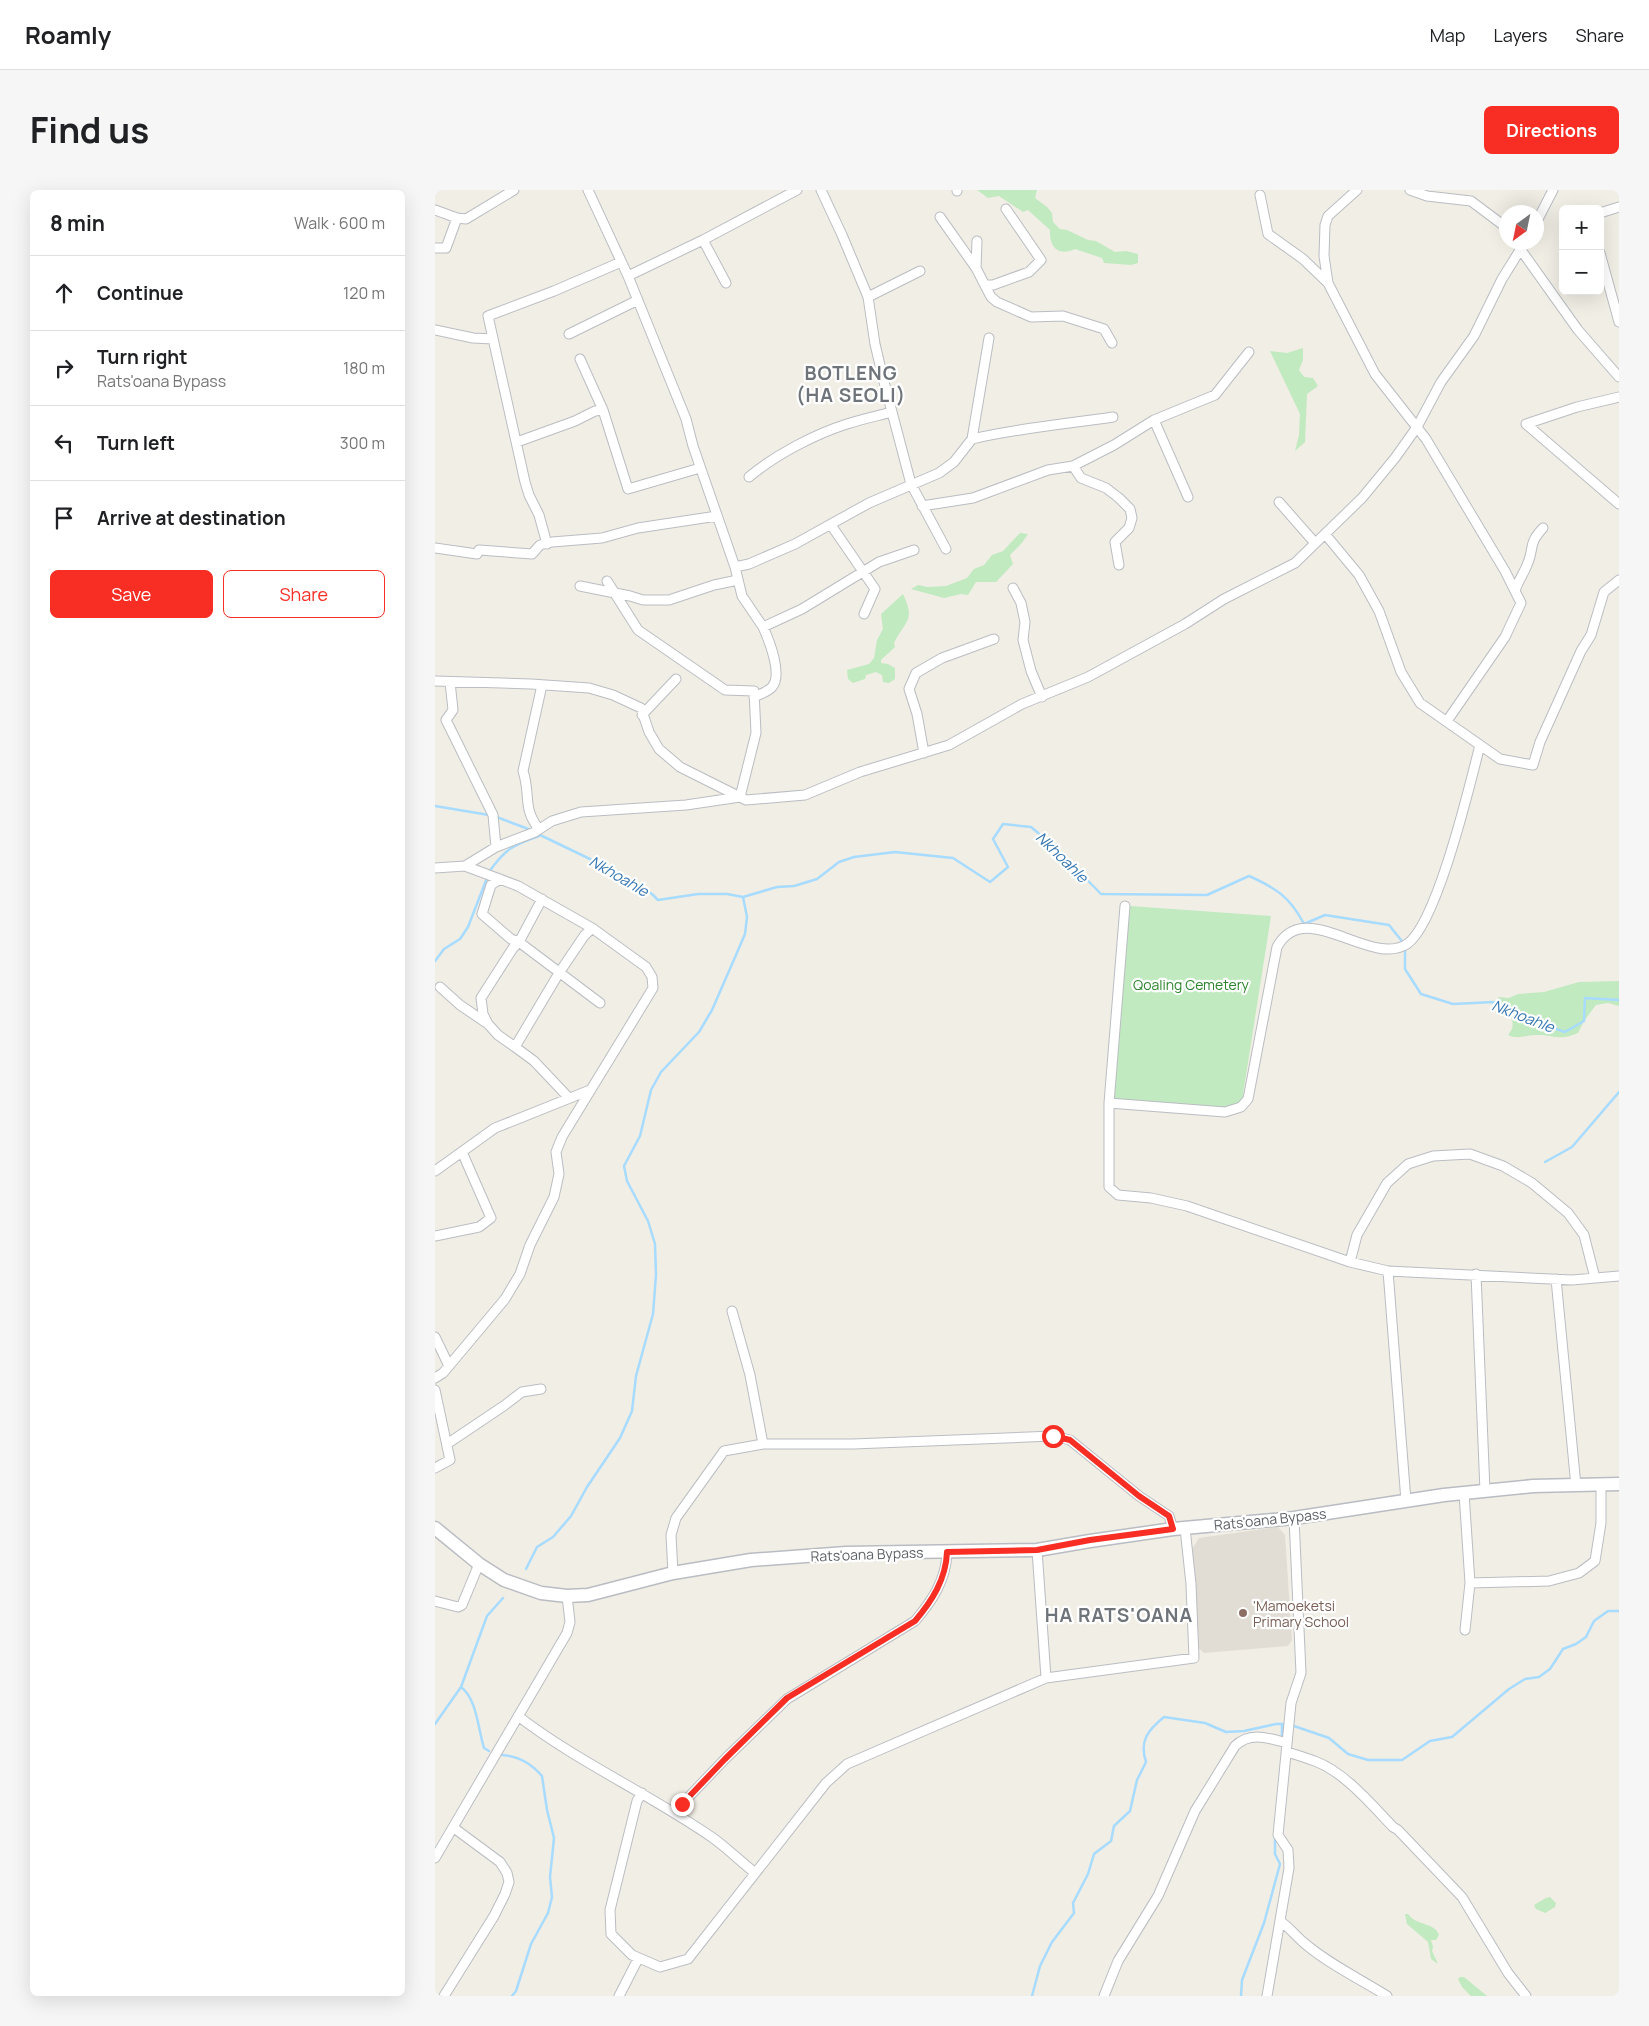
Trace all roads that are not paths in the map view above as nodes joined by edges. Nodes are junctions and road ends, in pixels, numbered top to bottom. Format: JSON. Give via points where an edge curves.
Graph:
{"nodes":[{"id":1,"x":588,"y":190,"type":"edge"},
{"id":2,"x":797,"y":190,"type":"edge"},
{"id":3,"x":821,"y":190,"type":"edge"},
{"id":4,"x":1357,"y":190,"type":"edge"},
{"id":5,"x":1410,"y":190,"type":"edge"},
{"id":6,"x":1553,"y":190,"type":"edge"},
{"id":7,"x":510,"y":191,"type":"edge"},
{"id":8,"x":1260,"y":195,"type":"dead end"},
{"id":9,"x":1544,"y":207,"type":"edge"},
{"id":10,"x":1619,"y":207,"type":"edge"},
{"id":11,"x":1006,"y":209,"type":"dead end"},
{"id":12,"x":435,"y":210,"type":"edge"},
{"id":13,"x":1604,"y":212,"type":"edge"},
{"id":14,"x":940,"y":217,"type":"dead end"},
{"id":15,"x":457,"y":218,"type":"junction"},
{"id":16,"x":1499,"y":222,"type":"edge"},
{"id":17,"x":703,"y":240,"type":"junction"},
{"id":18,"x":977,"y":241,"type":"dead end"},
{"id":19,"x":435,"y":248,"type":"edge"},
{"id":20,"x":1520,"y":250,"type":"edge"},
{"id":21,"x":1526,"y":250,"type":"edge"},
{"id":22,"x":621,"y":262,"type":"junction"},
{"id":23,"x":975,"y":268,"type":"junction"},
{"id":24,"x":1604,"y":268,"type":"edge"},
{"id":25,"x":920,"y":271,"type":"dead end"},
{"id":26,"x":628,"y":276,"type":"junction"},
{"id":27,"x":725,"y":283,"type":"dead end"},
{"id":28,"x":1328,"y":283,"type":"junction"},
{"id":29,"x":985,"y":285,"type":"junction"},
{"id":30,"x":868,"y":298,"type":"junction"},
{"id":31,"x":638,"y":300,"type":"junction"},
{"id":32,"x":1619,"y":322,"type":"edge"},
{"id":33,"x":435,"y":330,"type":"edge"},
{"id":34,"x":569,"y":334,"type":"dead end"},
{"id":35,"x":989,"y":338,"type":"dead end"},
{"id":36,"x":493,"y":339,"type":"junction"},
{"id":37,"x":1111,"y":343,"type":"dead end"},
{"id":38,"x":1249,"y":352,"type":"dead end"},
{"id":39,"x":580,"y":360,"type":"dead end"},
{"id":40,"x":1619,"y":376,"type":"edge"},
{"id":41,"x":1619,"y":397,"type":"edge"},
{"id":42,"x":603,"y":410,"type":"junction"},
{"id":43,"x":892,"y":412,"type":"junction"},
{"id":44,"x":1113,"y":417,"type":"dead end"},
{"id":45,"x":1154,"y":420,"type":"junction"},
{"id":46,"x":1417,"y":426,"type":"junction"},
{"id":47,"x":972,"y":438,"type":"junction"},
{"id":48,"x":517,"y":442,"type":"junction"},
{"id":49,"x":1073,"y":466,"type":"junction"},
{"id":50,"x":700,"y":468,"type":"junction"},
{"id":51,"x":749,"y":476,"type":"dead end"},
{"id":52,"x":911,"y":484,"type":"junction"},
{"id":53,"x":1188,"y":497,"type":"dead end"},
{"id":54,"x":1279,"y":502,"type":"dead end"},
{"id":55,"x":1619,"y":504,"type":"edge"},
{"id":56,"x":922,"y":506,"type":"junction"},
{"id":57,"x":717,"y":516,"type":"junction"},
{"id":58,"x":831,"y":525,"type":"junction"},
{"id":59,"x":1543,"y":528,"type":"dead end"},
{"id":60,"x":1325,"y":534,"type":"junction"},
{"id":61,"x":1315,"y":543,"type":"junction"},
{"id":62,"x":547,"y":544,"type":"junction"},
{"id":63,"x":435,"y":548,"type":"edge"},
{"id":64,"x":947,"y":548,"type":"dead end"},
{"id":65,"x":914,"y":550,"type":"dead end"},
{"id":66,"x":1119,"y":565,"type":"dead end"},
{"id":67,"x":735,"y":567,"type":"junction"},
{"id":68,"x":863,"y":571,"type":"junction"},
{"id":69,"x":737,"y":580,"type":"junction"},
{"id":70,"x":1619,"y":580,"type":"edge"},
{"id":71,"x":607,"y":581,"type":"dead end"},
{"id":72,"x":580,"y":586,"type":"dead end"},
{"id":73,"x":1013,"y":588,"type":"dead end"},
{"id":74,"x":1515,"y":591,"type":"junction"},
{"id":75,"x":613,"y":593,"type":"junction"},
{"id":76,"x":864,"y":614,"type":"dead end"},
{"id":77,"x":763,"y":627,"type":"junction"},
{"id":78,"x":994,"y":639,"type":"dead end"},
{"id":79,"x":676,"y":679,"type":"dead end"},
{"id":80,"x":435,"y":681,"type":"edge"},
{"id":81,"x":450,"y":682,"type":"junction"},
{"id":82,"x":541,"y":685,"type":"junction"},
{"id":83,"x":754,"y":697,"type":"junction"},
{"id":84,"x":1043,"y":697,"type":"junction"},
{"id":85,"x":643,"y":715,"type":"junction"},
{"id":86,"x":1447,"y":721,"type":"junction"},
{"id":87,"x":1480,"y":745,"type":"junction"},
{"id":88,"x":924,"y":753,"type":"junction"},
{"id":89,"x":740,"y":798,"type":"junction"},
{"id":90,"x":539,"y":829,"type":"junction"},
{"id":91,"x":496,"y":848,"type":"junction"},
{"id":92,"x":465,"y":866,"type":"junction"},
{"id":93,"x":435,"y":868,"type":"edge"},
{"id":94,"x":499,"y":879,"type":"junction"},
{"id":95,"x":542,"y":900,"type":"junction"},
{"id":96,"x":1125,"y":906,"type":"dead end"},
{"id":97,"x":592,"y":928,"type":"junction"},
{"id":98,"x":519,"y":942,"type":"junction"},
{"id":99,"x":559,"y":974,"type":"junction"},
{"id":100,"x":440,"y":987,"type":"dead end"},
{"id":101,"x":600,"y":1003,"type":"dead end"},
{"id":102,"x":488,"y":1024,"type":"junction"},
{"id":103,"x":515,"y":1047,"type":"junction"},
{"id":104,"x":590,"y":1090,"type":"junction"},
{"id":105,"x":569,"y":1098,"type":"junction"},
{"id":106,"x":1109,"y":1103,"type":"junction"},
{"id":107,"x":462,"y":1152,"type":"junction"},
{"id":108,"x":435,"y":1171,"type":"edge"},
{"id":109,"x":435,"y":1236,"type":"edge"},
{"id":110,"x":1350,"y":1262,"type":"junction"},
{"id":111,"x":1388,"y":1271,"type":"junction"},
{"id":112,"x":1476,"y":1274,"type":"junction"},
{"id":113,"x":1619,"y":1276,"type":"edge"},
{"id":114,"x":1595,"y":1278,"type":"junction"},
{"id":115,"x":1556,"y":1279,"type":"junction"},
{"id":116,"x":732,"y":1310,"type":"dead end"},
{"id":117,"x":435,"y":1337,"type":"edge"},
{"id":118,"x":449,"y":1366,"type":"junction"},
{"id":119,"x":435,"y":1378,"type":"edge"},
{"id":120,"x":541,"y":1389,"type":"dead end"},
{"id":121,"x":435,"y":1390,"type":"edge"},
{"id":122,"x":447,"y":1444,"type":"junction"},
{"id":123,"x":763,"y":1444,"type":"junction"},
{"id":124,"x":435,"y":1468,"type":"edge"},
{"id":125,"x":1619,"y":1484,"type":"edge"},
{"id":126,"x":1601,"y":1485,"type":"junction"},
{"id":127,"x":1576,"y":1486,"type":"junction"},
{"id":128,"x":1485,"y":1491,"type":"junction"},
{"id":129,"x":1464,"y":1493,"type":"junction"},
{"id":130,"x":1406,"y":1501,"type":"junction"},
{"id":131,"x":1294,"y":1518,"type":"junction"},
{"id":132,"x":435,"y":1528,"type":"edge"},
{"id":133,"x":1179,"y":1529,"type":"junction"},
{"id":134,"x":1037,"y":1550,"type":"junction"},
{"id":135,"x":947,"y":1552,"type":"junction"},
{"id":136,"x":479,"y":1564,"type":"junction"},
{"id":137,"x":673,"y":1574,"type":"junction"},
{"id":138,"x":1470,"y":1583,"type":"junction"},
{"id":139,"x":567,"y":1596,"type":"junction"},
{"id":140,"x":435,"y":1601,"type":"edge"},
{"id":141,"x":1465,"y":1630,"type":"dead end"},
{"id":142,"x":1046,"y":1678,"type":"junction"},
{"id":143,"x":519,"y":1716,"type":"junction"},
{"id":144,"x":1287,"y":1747,"type":"junction"},
{"id":145,"x":642,"y":1793,"type":"junction"},
{"id":146,"x":676,"y":1814,"type":"junction"},
{"id":147,"x":454,"y":1828,"type":"junction"},
{"id":148,"x":435,"y":1858,"type":"edge"},
{"id":149,"x":754,"y":1872,"type":"junction"},
{"id":150,"x":1280,"y":1921,"type":"junction"},
{"id":151,"x":638,"y":1959,"type":"junction"},
{"id":152,"x":444,"y":1996,"type":"edge"},
{"id":153,"x":619,"y":1996,"type":"edge"},
{"id":154,"x":1104,"y":1996,"type":"edge"},
{"id":155,"x":1267,"y":1996,"type":"edge"},
{"id":156,"x":1387,"y":1996,"type":"edge"},
{"id":157,"x":1526,"y":1996,"type":"edge"}],
"edges":[{"from":1,"to":22,"type":"street"},
{"from":2,"to":17,"type":"street"},
{"from":3,"to":30,"type":"street"},
{"from":4,"to":28,"type":"street","via":[[1328,216],[1325,225],[1324,256]]},
{"from":5,"to":16,"type":"street","via":[[1427,196],[1471,201]]},
{"from":6,"to":9,"type":"street"},
{"from":7,"to":15,"type":"street","via":[[466,219]]},
{"from":8,"to":28,"type":"street","via":[[1269,234],[1303,258]]},
{"from":10,"to":13,"type":"street"},
{"from":11,"to":29,"type":"street","via":[[1041,260],[1029,272]]},
{"from":12,"to":15,"type":"street"},
{"from":14,"to":23,"type":"street"},
{"from":15,"to":19,"type":"street","via":[[446,248]]},
{"from":17,"to":26,"type":"street"},
{"from":17,"to":27,"type":"street"},
{"from":18,"to":23,"type":"street"},
{"from":20,"to":46,"type":"street","via":[[1474,336],[1441,382]]},
{"from":21,"to":40,"type":"street","via":[[1577,330]]},
{"from":22,"to":26,"type":"street"},
{"from":22,"to":36,"type":"street","via":[[554,292],[488,316]]},
{"from":23,"to":29,"type":"street"},
{"from":24,"to":32,"type":"street"},
{"from":25,"to":30,"type":"street"},
{"from":26,"to":31,"type":"street"},
{"from":28,"to":46,"type":"street","via":[[1375,374]]},
{"from":29,"to":37,"type":"street","via":[[997,302],[1031,317],[1063,316],[1103,330]]},
{"from":30,"to":43,"type":"street","via":[[875,344]]},
{"from":31,"to":34,"type":"street"},
{"from":31,"to":50,"type":"street","via":[[687,419]]},
{"from":33,"to":36,"type":"street"},
{"from":35,"to":47,"type":"street"},
{"from":36,"to":48,"type":"street"},
{"from":38,"to":45,"type":"street","via":[[1215,395]]},
{"from":39,"to":42,"type":"street"},
{"from":41,"to":55,"type":"street","via":[[1525,424]]},
{"from":42,"to":48,"type":"street"},
{"from":42,"to":50,"type":"street","via":[[628,489]]},
{"from":43,"to":51,"type":"street","via":[[831,430]]},
{"from":43,"to":52,"type":"street"},
{"from":44,"to":47,"type":"street"},
{"from":45,"to":49,"type":"street","via":[[1114,446]]},
{"from":45,"to":53,"type":"street"},
{"from":46,"to":60,"type":"street","via":[[1362,498]]},
{"from":46,"to":74,"type":"street"},
{"from":47,"to":52,"type":"street","via":[[954,462],[939,473]]},
{"from":48,"to":62,"type":"street","via":[[529,495],[539,514]]},
{"from":49,"to":56,"type":"street","via":[[1048,470],[973,498]]},
{"from":49,"to":66,"type":"street","via":[[1081,478],[1106,488],[1130,510],[1129,528],[1115,542]]},
{"from":50,"to":57,"type":"street"},
{"from":52,"to":56,"type":"street"},
{"from":52,"to":58,"type":"street"},
{"from":54,"to":61,"type":"street"},
{"from":56,"to":64,"type":"street"},
{"from":57,"to":62,"type":"street","via":[[638,528],[602,538]]},
{"from":57,"to":67,"type":"street"},
{"from":58,"to":67,"type":"street","via":[[795,544]]},
{"from":58,"to":68,"type":"street"},
{"from":59,"to":74,"type":"street","via":[[1533,539],[1527,565]]},
{"from":60,"to":61,"type":"street"},
{"from":60,"to":86,"type":"street","via":[[1359,575],[1379,612],[1401,672],[1420,703]]},
{"from":61,"to":84,"type":"street","via":[[1295,563],[1224,599],[1156,640]]},
{"from":62,"to":63,"type":"street","via":[[540,545],[532,554],[479,550],[477,554]]},
{"from":65,"to":68,"type":"street"},
{"from":67,"to":69,"type":"street"},
{"from":68,"to":76,"type":"street","via":[[875,589]]},
{"from":68,"to":77,"type":"street","via":[[802,609]]},
{"from":69,"to":75,"type":"street","via":[[669,600],[643,600]]},
{"from":69,"to":77,"type":"street","via":[[742,596]]},
{"from":70,"to":87,"type":"street","via":[[1604,592],[1591,635],[1540,742],[1533,765],[1500,759]]},
{"from":71,"to":75,"type":"street"},
{"from":72,"to":75,"type":"street"},
{"from":73,"to":84,"type":"street","via":[[1021,603],[1025,622],[1023,640],[1031,672]]},
{"from":74,"to":86,"type":"street","via":[[1521,603],[1505,637]]},
{"from":75,"to":83,"type":"street","via":[[638,630],[725,690],[754,691]]},
{"from":77,"to":83,"type":"street","via":[[777,680],[772,687]]},
{"from":78,"to":88,"type":"street","via":[[942,658],[916,673],[909,689]]},
{"from":79,"to":85,"type":"street"},
{"from":80,"to":81,"type":"street"},
{"from":81,"to":82,"type":"street"},
{"from":81,"to":91,"type":"street","via":[[453,710],[446,720],[493,815]]},
{"from":82,"to":85,"type":"street","via":[[589,688],[613,695],[641,708]]},
{"from":82,"to":90,"type":"street","via":[[523,771],[530,818]]},
{"from":83,"to":89,"type":"street","via":[[755,733]]},
{"from":84,"to":88,"type":"street","via":[[1023,704],[949,745]]},
{"from":85,"to":89,"type":"street","via":[[659,749],[680,767]]},
{"from":86,"to":87,"type":"street"},
{"from":87,"to":106,"type":"street","via":[[1457,835],[1433,902],[1414,938],[1405,945],[1385,950],[1315,929],[1293,931],[1281,940],[1248,1099],[1241,1107],[1225,1112]]},
{"from":88,"to":89,"type":"street","via":[[860,772],[805,795]]},
{"from":89,"to":90,"type":"street","via":[[581,812],[552,821]]},
{"from":90,"to":91,"type":"street"},
{"from":91,"to":92,"type":"street"},
{"from":92,"to":93,"type":"street"},
{"from":92,"to":94,"type":"street"},
{"from":94,"to":95,"type":"street"},
{"from":94,"to":98,"type":"street","via":[[491,885],[482,914]]},
{"from":95,"to":97,"type":"street"},
{"from":95,"to":98,"type":"street"},
{"from":96,"to":106,"type":"street"},
{"from":97,"to":99,"type":"street"},
{"from":97,"to":104,"type":"street","via":[[646,967],[652,976],[653,988]]},
{"from":98,"to":99,"type":"street"},
{"from":98,"to":102,"type":"street","via":[[481,998]]},
{"from":99,"to":101,"type":"street"},
{"from":99,"to":103,"type":"street"},
{"from":100,"to":102,"type":"street"},
{"from":102,"to":103,"type":"street"},
{"from":103,"to":105,"type":"street","via":[[534,1061]]},
{"from":104,"to":105,"type":"street"},
{"from":104,"to":118,"type":"street","via":[[556,1152],[559,1174],[554,1197],[520,1274],[505,1299]]},
{"from":105,"to":107,"type":"street","via":[[495,1128]]},
{"from":106,"to":110,"type":"street","via":[[1109,1187],[1118,1195],[1187,1206]]},
{"from":107,"to":108,"type":"street"},
{"from":107,"to":109,"type":"street","via":[[491,1218],[479,1227]]},
{"from":110,"to":111,"type":"street"},
{"from":110,"to":114,"type":"street","via":[[1357,1235],[1387,1184],[1408,1164],[1433,1156],[1469,1154],[1503,1166],[1532,1183],[1567,1212],[1584,1235]]},
{"from":111,"to":112,"type":"street"},
{"from":111,"to":130,"type":"street"},
{"from":112,"to":115,"type":"street"},
{"from":112,"to":128,"type":"street"},
{"from":113,"to":114,"type":"street"},
{"from":114,"to":115,"type":"street"},
{"from":115,"to":127,"type":"street"},
{"from":116,"to":123,"type":"street","via":[[751,1375]]},
{"from":117,"to":118,"type":"street"},
{"from":118,"to":119,"type":"street"},
{"from":120,"to":122,"type":"street","via":[[522,1392]]},
{"from":121,"to":122,"type":"street"},
{"from":122,"to":124,"type":"street","via":[[451,1460]]},
{"from":123,"to":133,"type":"street","via":[[1053,1436],[1070,1440],[1169,1516]]},
{"from":123,"to":137,"type":"street","via":[[724,1452],[692,1494],[676,1518],[671,1535]]},
{"from":125,"to":126,"type":"street","name":"Rats'oana Bypass"},
{"from":126,"to":127,"type":"street","name":"Rats'oana Bypass"},
{"from":126,"to":138,"type":"street","via":[[1601,1523],[1595,1561],[1579,1574],[1549,1581]]},
{"from":127,"to":128,"type":"street","name":"Rats'oana Bypass"},
{"from":128,"to":129,"type":"street","name":"Rats'oana Bypass"},
{"from":129,"to":130,"type":"street","name":"Rats'oana Bypass"},
{"from":129,"to":138,"type":"street"},
{"from":130,"to":131,"type":"street","name":"Rats'oana Bypass"},
{"from":131,"to":133,"type":"street","name":"Rats'oana Bypass"},
{"from":131,"to":144,"type":"street","via":[[1301,1673],[1291,1703]]},
{"from":132,"to":136,"type":"street","name":"Rats'oana Bypass"},
{"from":133,"to":134,"type":"street","name":"Rats'oana Bypass"},
{"from":133,"to":142,"type":"street","via":[[1191,1584],[1194,1658]]},
{"from":134,"to":135,"type":"street","name":"Rats'oana Bypass"},
{"from":134,"to":142,"type":"street"},
{"from":135,"to":137,"type":"street","name":"Rats'oana Bypass","via":[[846,1553],[751,1560]]},
{"from":135,"to":146,"type":"street","via":[[947,1564],[938,1589],[915,1621],[787,1698],[725,1759]]},
{"from":136,"to":139,"type":"street","name":"Rats'oana Bypass","via":[[526,1589]]},
{"from":136,"to":140,"type":"street","via":[[462,1605],[458,1607]]},
{"from":137,"to":139,"type":"street","name":"Rats'oana Bypass","via":[[588,1595]]},
{"from":138,"to":141,"type":"street"},
{"from":139,"to":143,"type":"street","via":[[570,1622],[567,1633]]},
{"from":142,"to":149,"type":"street","via":[[847,1764],[826,1783]]},
{"from":143,"to":145,"type":"street"},
{"from":143,"to":147,"type":"street"},
{"from":144,"to":150,"type":"street","via":[[1278,1835],[1288,1850],[1289,1868]]},
{"from":144,"to":154,"type":"street","via":[[1268,1738],[1250,1736],[1235,1746],[1195,1811],[1158,1896],[1118,1961]]},
{"from":144,"to":157,"type":"street","via":[[1336,1773],[1398,1830],[1461,1897]]},
{"from":145,"to":146,"type":"street"},
{"from":145,"to":151,"type":"street","via":[[637,1801],[610,1910],[611,1934]]},
{"from":146,"to":149,"type":"street","via":[[714,1839]]},
{"from":147,"to":148,"type":"street"},
{"from":147,"to":152,"type":"street","via":[[500,1862],[509,1882],[494,1916]]},
{"from":149,"to":151,"type":"street","via":[[688,1959],[660,1967]]},
{"from":150,"to":155,"type":"street"},
{"from":150,"to":156,"type":"street","via":[[1319,1954]]},
{"from":151,"to":153,"type":"street"}]}
